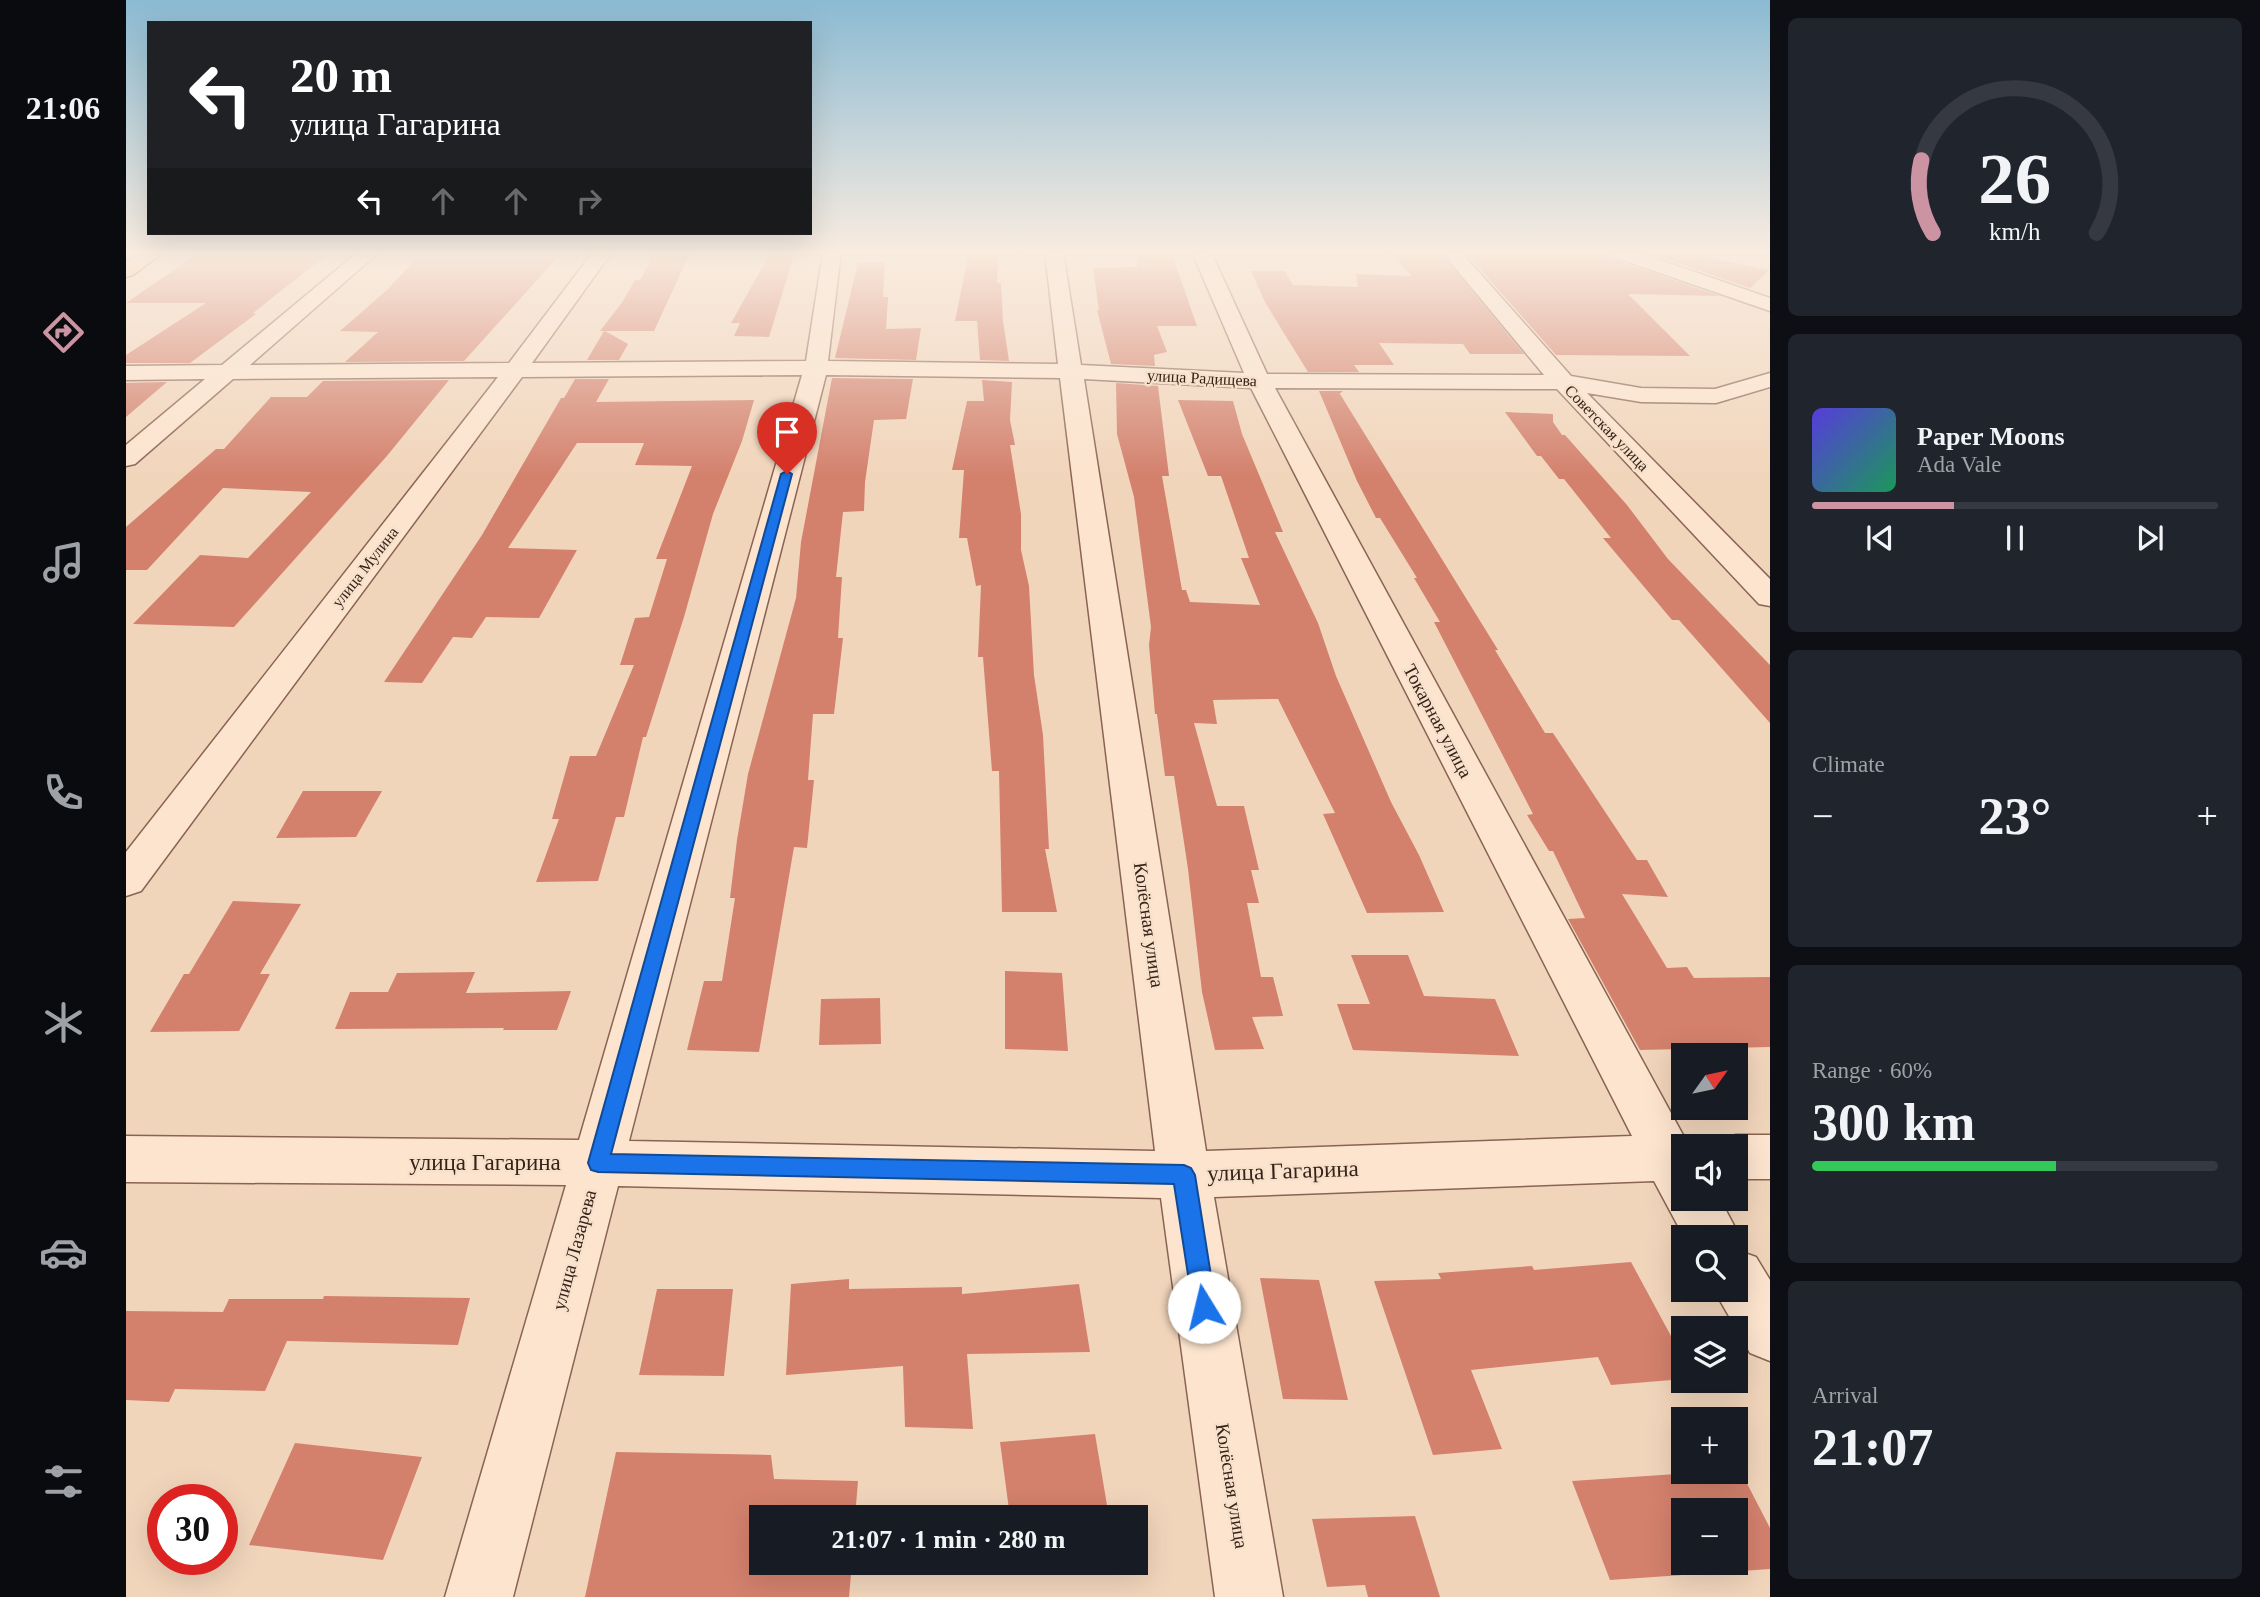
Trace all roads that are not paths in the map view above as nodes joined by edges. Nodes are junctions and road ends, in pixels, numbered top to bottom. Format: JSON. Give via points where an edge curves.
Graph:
{"nodes":[{"id":1,"x":281,"y":327,"type":"edge"},
{"id":2,"x":549,"y":327,"type":"edge"},
{"id":3,"x":822,"y":327,"type":"edge"},
{"id":4,"x":1065,"y":327,"type":"edge"},
{"id":5,"x":1234,"y":327,"type":"edge"},
{"id":6,"x":1515,"y":327,"type":"edge"},
{"id":7,"x":816,"y":369,"type":"junction"},
{"id":8,"x":1071,"y":371,"type":"junction"},
{"id":9,"x":516,"y":372,"type":"junction"},
{"id":10,"x":126,"y":373,"type":"edge"},
{"id":11,"x":224,"y":374,"type":"junction"},
{"id":12,"x":1770,"y":380,"type":"edge"},
{"id":13,"x":1259,"y":382,"type":"junction"},
{"id":14,"x":1563,"y":382,"type":"junction"},
{"id":15,"x":126,"y":458,"type":"edge"},
{"id":16,"x":1770,"y":597,"type":"edge"},
{"id":17,"x":126,"y":881,"type":"edge"},
{"id":18,"x":1671,"y":1156,"type":"edge"},
{"id":19,"x":1748,"y":1157,"type":"edge"},
{"id":20,"x":1770,"y":1157,"type":"edge"},
{"id":21,"x":126,"y":1159,"type":"edge"},
{"id":22,"x":598,"y":1163,"type":"junction"},
{"id":23,"x":1184,"y":1175,"type":"junction"},
{"id":24,"x":1671,"y":1175,"type":"edge"},
{"id":25,"x":1748,"y":1296,"type":"edge"},
{"id":26,"x":1770,"y":1334,"type":"edge"},
{"id":27,"x":479,"y":1597,"type":"edge"},
{"id":28,"x":1249,"y":1597,"type":"edge"}],
"edges":[{"from":1,"to":11,"type":"street"},
{"from":2,"to":9,"type":"street","name":"улица Мулина"},
{"from":3,"to":7,"type":"street","name":"улица Лазарева"},
{"from":4,"to":8,"type":"street","name":"Колёсная улица"},
{"from":5,"to":13,"type":"street","name":"Токарная улица"},
{"from":6,"to":14,"type":"street","name":"Советская улица"},
{"from":7,"to":8,"type":"street","name":"улица Радищева"},
{"from":7,"to":9,"type":"street","name":"улица Радищева"},
{"from":7,"to":22,"type":"street","name":"улица Лазарева"},
{"from":8,"to":13,"type":"street","name":"улица Радищева"},
{"from":8,"to":23,"type":"street","name":"Колёсная улица"},
{"from":9,"to":11,"type":"street","name":"улица Радищева"},
{"from":9,"to":17,"type":"street","name":"улица Мулина"},
{"from":10,"to":11,"type":"street","name":"улица Радищева"},
{"from":11,"to":15,"type":"street"},
{"from":12,"to":14,"type":"street","name":"улица Радищева","via":[[1716,396],[1641,395]]},
{"from":13,"to":14,"type":"street","name":"улица Радищева"},
{"from":13,"to":18,"type":"street","name":"Токарная улица"},
{"from":14,"to":16,"type":"street","name":"Советская улица"},
{"from":19,"to":20,"type":"street"},
{"from":21,"to":22,"type":"street","name":"улица Гагарина"},
{"from":22,"to":23,"type":"street","name":"улица Гагарина"},
{"from":22,"to":27,"type":"street","name":"улица Лазарева"},
{"from":23,"to":24,"type":"street","name":"улица Гагарина"},
{"from":23,"to":28,"type":"street","name":"Колёсная улица"},
{"from":25,"to":26,"type":"street"}]}
